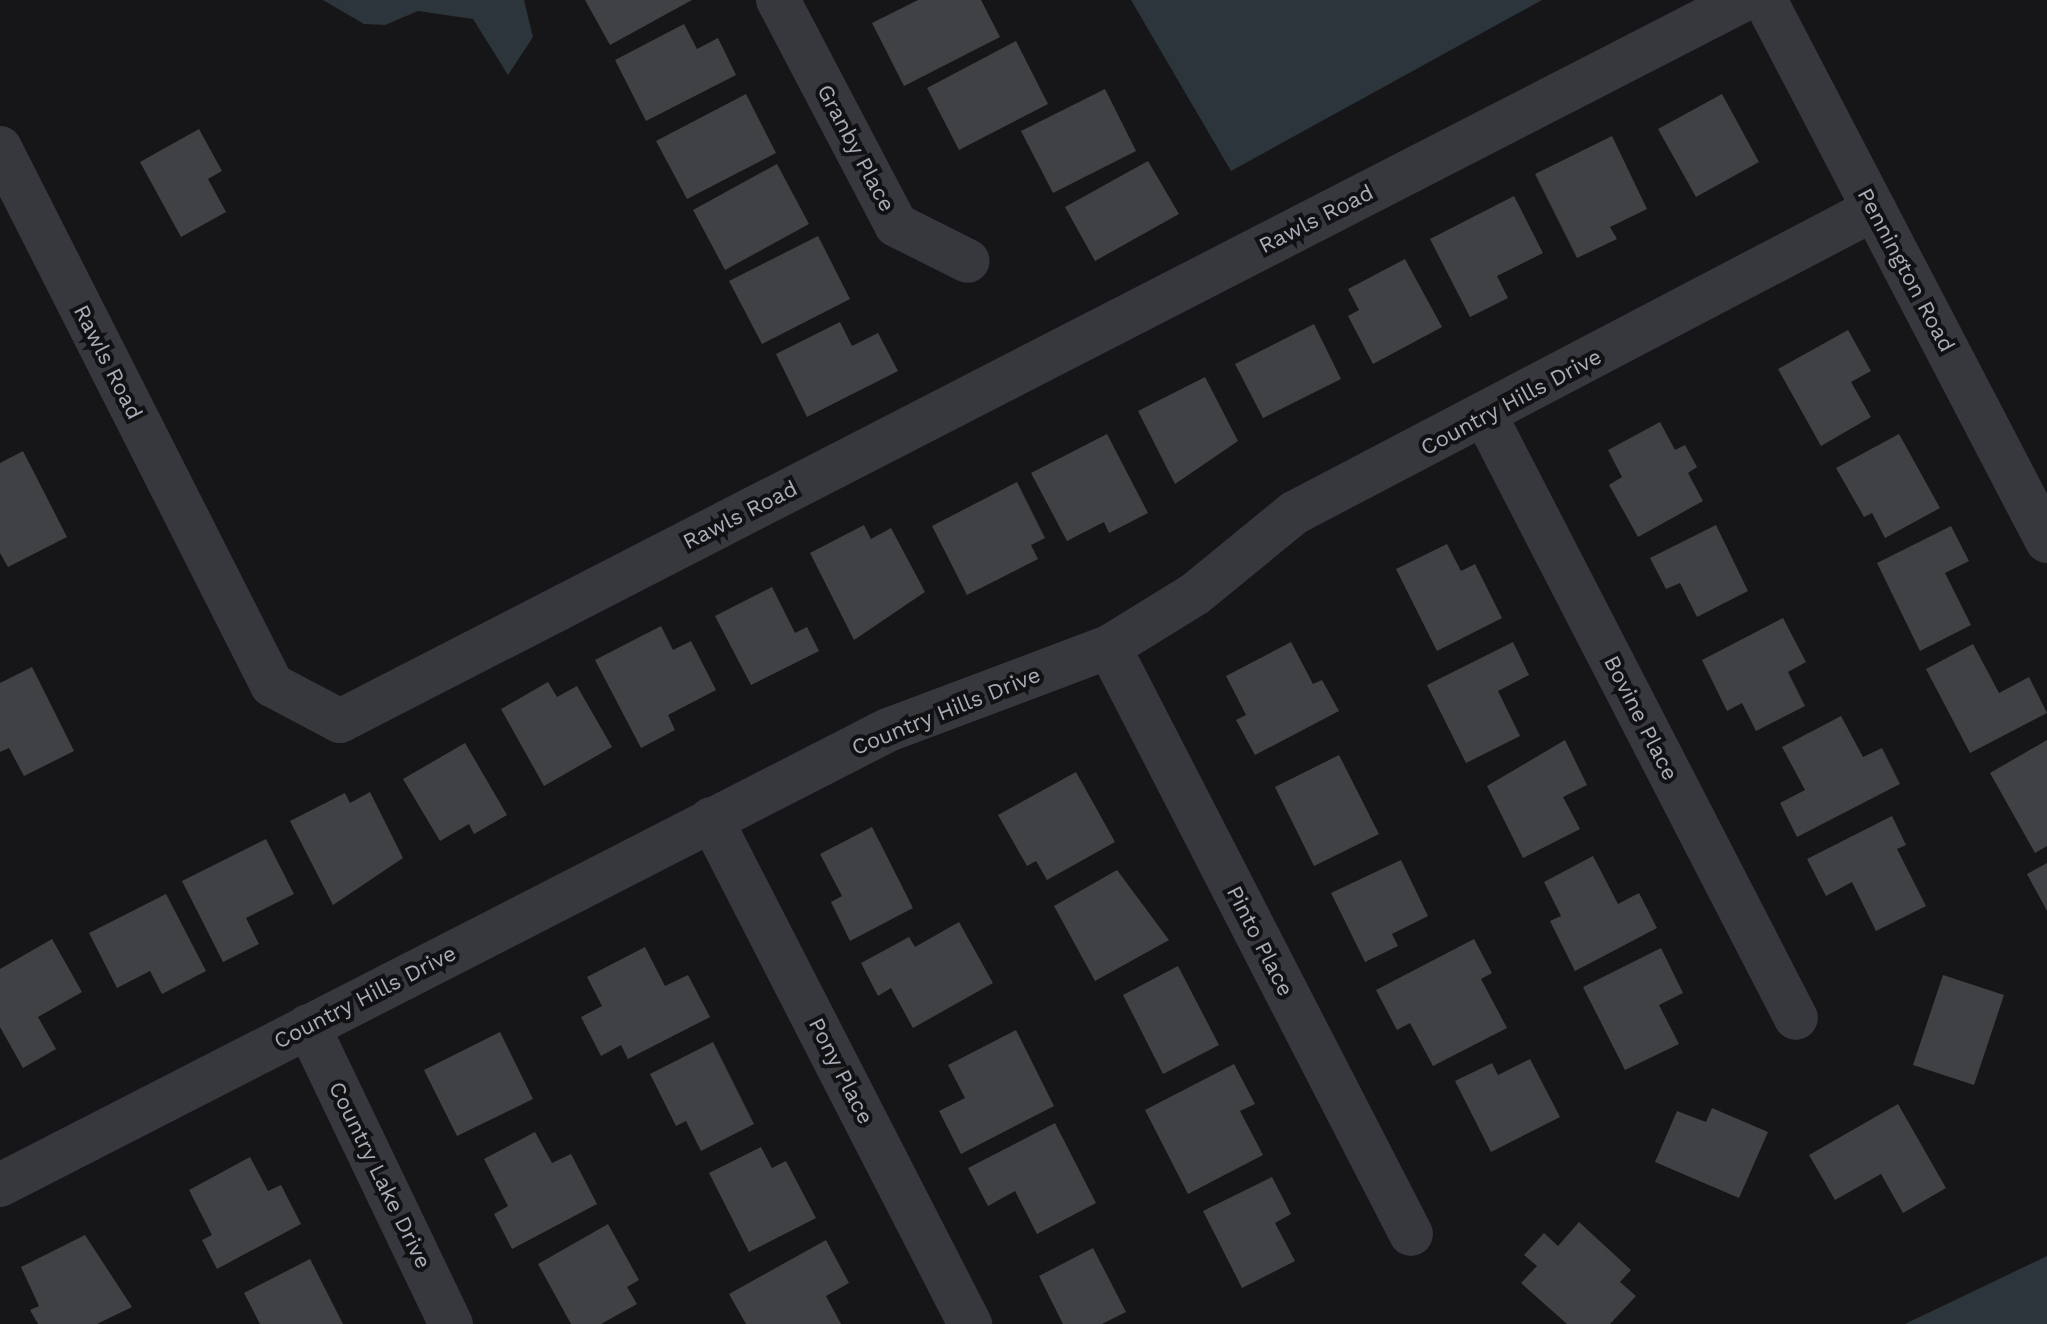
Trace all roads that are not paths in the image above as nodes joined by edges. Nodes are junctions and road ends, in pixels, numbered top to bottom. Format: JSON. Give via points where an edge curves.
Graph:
{"nodes":[{"id":1,"x":778,"y":0,"type":"edge"},
{"id":2,"x":1743,"y":0,"type":"edge"},
{"id":3,"x":1765,"y":0,"type":"edge"},
{"id":4,"x":0,"y":148,"type":"edge"},
{"id":5,"x":1874,"y":209,"type":"junction"},
{"id":6,"x":968,"y":261,"type":"dead end"},
{"id":7,"x":1486,"y":417,"type":"junction"},
{"id":8,"x":2047,"y":541,"type":"edge"},
{"id":9,"x":1109,"y":647,"type":"junction"},
{"id":10,"x":711,"y":819,"type":"junction"},
{"id":11,"x":1796,"y":1018,"type":"dead end"},
{"id":12,"x":308,"y":1026,"type":"junction"},
{"id":13,"x":0,"y":1185,"type":"edge"},
{"id":14,"x":1411,"y":1234,"type":"dead end"},
{"id":15,"x":451,"y":1324,"type":"edge"},
{"id":16,"x":970,"y":1324,"type":"edge"}],
"edges":[{"from":1,"to":6,"type":"street","name":"Granby Place","via":[[896,225]]},
{"from":2,"to":4,"type":"street","name":"Rawls Road","via":[[340,721],[272,685]]},
{"from":3,"to":5,"type":"street","name":"Pennington Road"},
{"from":5,"to":7,"type":"street","name":"Country Hills Drive"},
{"from":5,"to":8,"type":"street","name":"Pennington Road"},
{"from":7,"to":9,"type":"street","name":"Country Hills Drive","via":[[1294,513],[1195,594]]},
{"from":7,"to":11,"type":"street","name":"Bovine Place"},
{"from":9,"to":10,"type":"street","name":"Country Hills Drive","via":[[888,730]]},
{"from":9,"to":14,"type":"street","name":"Pinto Place"},
{"from":10,"to":12,"type":"street","name":"Country Hills Drive"},
{"from":10,"to":16,"type":"street","name":"Pony Place"},
{"from":12,"to":13,"type":"street","name":"Country Hills Drive"},
{"from":12,"to":15,"type":"street","name":"Country Lake Drive"}]}
